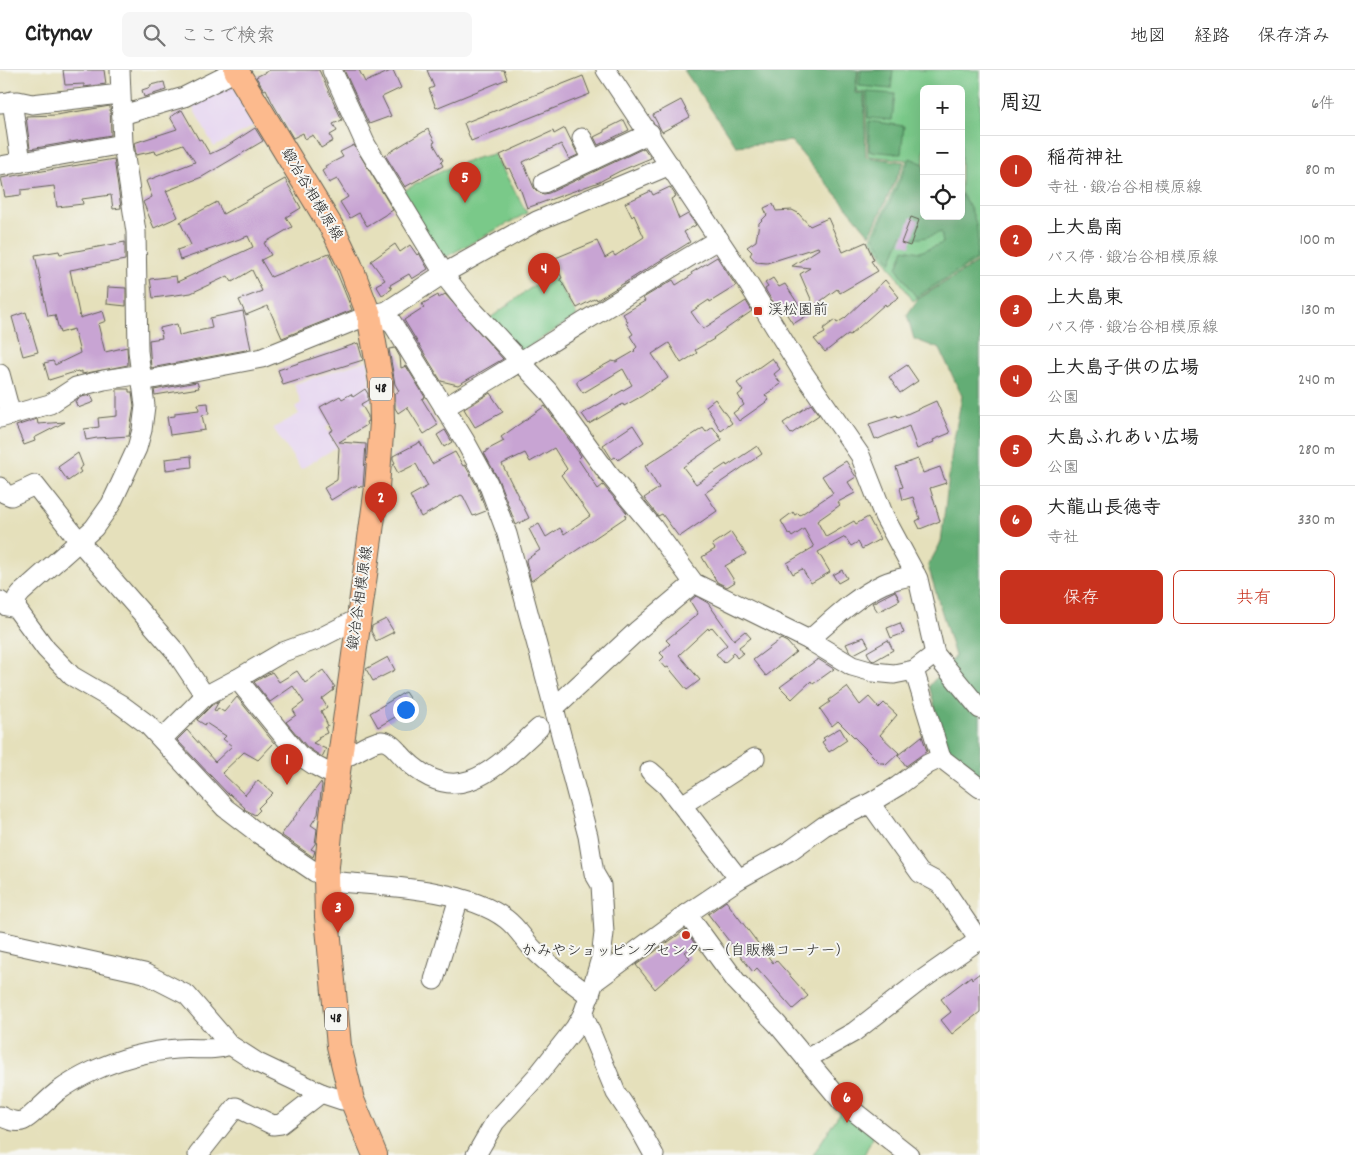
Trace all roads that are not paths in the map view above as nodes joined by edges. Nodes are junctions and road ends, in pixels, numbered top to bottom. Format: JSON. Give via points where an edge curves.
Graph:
{"nodes":[{"id":1,"x":120,"y":70,"type":"edge"},
{"id":2,"x":237,"y":70,"type":"edge"},
{"id":3,"x":332,"y":70,"type":"edge"},
{"id":4,"x":606,"y":70,"type":"edge"},
{"id":5,"x":120,"y":94,"type":"junction"},
{"id":6,"x":6,"y":102,"type":"edge"},
{"id":7,"x":122,"y":115,"type":"junction"},
{"id":8,"x":650,"y":133,"type":"junction"},
{"id":9,"x":582,"y":138,"type":"dead end"},
{"id":10,"x":123,"y":144,"type":"junction"},
{"id":11,"x":21,"y":162,"type":"junction"},
{"id":12,"x":670,"y":165,"type":"junction"},
{"id":13,"x":0,"y":166,"type":"edge"},
{"id":14,"x":590,"y":166,"type":"junction"},
{"id":15,"x":544,"y":183,"type":"dead end"},
{"id":16,"x":719,"y":239,"type":"junction"},
{"id":17,"x":442,"y":274,"type":"junction"},
{"id":18,"x":369,"y":315,"type":"junction"},
{"id":19,"x":522,"y":362,"type":"junction"},
{"id":20,"x":0,"y":374,"type":"edge"},
{"id":21,"x":142,"y":377,"type":"junction"},
{"id":22,"x":444,"y":408,"type":"junction"},
{"id":23,"x":6,"y":416,"type":"edge"},
{"id":24,"x":0,"y":487,"type":"edge"},
{"id":25,"x":79,"y":541,"type":"junction"},
{"id":26,"x":917,"y":577,"type":"junction"},
{"id":27,"x":694,"y":583,"type":"junction"},
{"id":28,"x":8,"y":605,"type":"edge"},
{"id":29,"x":359,"y":618,"type":"junction"},
{"id":30,"x":809,"y":640,"type":"junction"},
{"id":31,"x":934,"y":651,"type":"junction"},
{"id":32,"x":914,"y":670,"type":"junction"},
{"id":33,"x":237,"y":679,"type":"junction"},
{"id":34,"x":205,"y":696,"type":"junction"},
{"id":35,"x":554,"y":708,"type":"junction"},
{"id":36,"x":980,"y":709,"type":"edge"},
{"id":37,"x":538,"y":728,"type":"dead end"},
{"id":38,"x":162,"y":740,"type":"junction"},
{"id":39,"x":350,"y":755,"type":"dead end"},
{"id":40,"x":755,"y":758,"type":"dead end"},
{"id":41,"x":941,"y":758,"type":"junction"},
{"id":42,"x":650,"y":771,"type":"dead end"},
{"id":43,"x":327,"y":772,"type":"dead end"},
{"id":44,"x":980,"y":788,"type":"edge"},
{"id":45,"x":870,"y":803,"type":"junction"},
{"id":46,"x":682,"y":805,"type":"junction"},
{"id":47,"x":326,"y":879,"type":"junction"},
{"id":48,"x":739,"y":879,"type":"junction"},
{"id":49,"x":459,"y":898,"type":"junction"},
{"id":50,"x":688,"y":914,"type":"junction"},
{"id":51,"x":0,"y":941,"type":"edge"},
{"id":52,"x":979,"y":941,"type":"edge"},
{"id":53,"x":434,"y":980,"type":"dead end"},
{"id":54,"x":592,"y":989,"type":"junction"},
{"id":55,"x":583,"y":1014,"type":"junction"},
{"id":56,"x":230,"y":1045,"type":"junction"},
{"id":57,"x":806,"y":1059,"type":"junction"},
{"id":58,"x":322,"y":1093,"type":"junction"},
{"id":59,"x":352,"y":1100,"type":"junction"},
{"id":60,"x":0,"y":1116,"type":"edge"},
{"id":61,"x":198,"y":1155,"type":"edge"},
{"id":62,"x":375,"y":1155,"type":"edge"},
{"id":63,"x":476,"y":1155,"type":"edge"},
{"id":64,"x":654,"y":1155,"type":"edge"},
{"id":65,"x":909,"y":1155,"type":"edge"}],
"edges":[{"from":1,"to":5,"type":"street"},
{"from":2,"to":7,"type":"street","via":[[184,98]]},
{"from":2,"to":18,"type":"main road","name":"鍛冶谷相模原線","number":"48","via":[[335,233]]},
{"from":3,"to":17,"type":"street","via":[[366,145]]},
{"from":4,"to":8,"type":"street"},
{"from":5,"to":6,"type":"street","via":[[32,104]]},
{"from":5,"to":7,"type":"street"},
{"from":6,"to":11,"type":"street"},
{"from":7,"to":10,"type":"street"},
{"from":8,"to":12,"type":"street"},
{"from":8,"to":14,"type":"street"},
{"from":9,"to":14,"type":"street"},
{"from":10,"to":11,"type":"street"},
{"from":10,"to":21,"type":"street","via":[[136,232],[138,342]]},
{"from":11,"to":13,"type":"street"},
{"from":12,"to":16,"type":"street"},
{"from":12,"to":17,"type":"street","via":[[537,222]]},
{"from":14,"to":15,"type":"street"},
{"from":16,"to":19,"type":"street","via":[[632,290]]},
{"from":16,"to":26,"type":"street","via":[[860,455],[884,516]]},
{"from":17,"to":18,"type":"street","via":[[387,310]]},
{"from":17,"to":19,"type":"street"},
{"from":18,"to":21,"type":"street","via":[[262,358]]},
{"from":18,"to":22,"type":"street","via":[[391,322]]},
{"from":18,"to":29,"type":"main road","name":"鍛冶谷相模原線","number":"48","via":[[381,382],[382,422],[377,487]]},
{"from":19,"to":22,"type":"street"},
{"from":19,"to":27,"type":"street","via":[[548,391]]},
{"from":20,"to":23,"type":"street"},
{"from":21,"to":23,"type":"street","via":[[104,380],[76,387],[50,404]]},
{"from":21,"to":25,"type":"street","via":[[145,406],[137,448],[110,504],[94,528]]},
{"from":22,"to":35,"type":"street","via":[[491,492],[507,534]]},
{"from":24,"to":25,"type":"street","via":[[11,496],[35,485]]},
{"from":25,"to":28,"type":"street"},
{"from":25,"to":34,"type":"street","via":[[175,651]]},
{"from":26,"to":30,"type":"street","via":[[896,579],[864,595]]},
{"from":26,"to":31,"type":"street"},
{"from":27,"to":30,"type":"street"},
{"from":27,"to":35,"type":"street"},
{"from":28,"to":38,"type":"street","via":[[72,676],[136,715]]},
{"from":29,"to":33,"type":"street","via":[[316,640],[283,652]]},
{"from":29,"to":47,"type":"main road","name":"鍛冶谷相模原線","number":"48"},
{"from":30,"to":32,"type":"street","via":[[852,666],[894,674]]},
{"from":31,"to":32,"type":"street"},
{"from":31,"to":36,"type":"street"},
{"from":32,"to":41,"type":"street"},
{"from":33,"to":34,"type":"street"},
{"from":33,"to":43,"type":"street","via":[[299,755]]},
{"from":34,"to":38,"type":"street"},
{"from":35,"to":54,"type":"street","via":[[592,854],[594,873],[601,885],[604,933]]},
{"from":37,"to":39,"type":"street","via":[[499,764],[466,782],[454,784],[429,778],[388,742],[380,741]]},
{"from":38,"to":47,"type":"street","via":[[225,808]]},
{"from":40,"to":46,"type":"street"},
{"from":41,"to":44,"type":"street"},
{"from":41,"to":45,"type":"street"},
{"from":42,"to":46,"type":"street"},
{"from":45,"to":48,"type":"street","via":[[824,826],[791,850]]},
{"from":45,"to":52,"type":"street","via":[[920,873],[943,886]]},
{"from":46,"to":48,"type":"street"},
{"from":47,"to":49,"type":"street"},
{"from":47,"to":59,"type":"main road","name":"鍛冶谷相模原線","number":"48","via":[[336,1023]]},
{"from":48,"to":50,"type":"street"},
{"from":49,"to":53,"type":"street"},
{"from":49,"to":54,"type":"street","via":[[483,905],[507,920],[538,954]]},
{"from":50,"to":54,"type":"street"},
{"from":50,"to":57,"type":"street","via":[[736,981]]},
{"from":51,"to":56,"type":"street","via":[[144,973],[187,995]]},
{"from":52,"to":57,"type":"street","via":[[854,1032]]},
{"from":54,"to":55,"type":"street"},
{"from":55,"to":63,"type":"street","via":[[537,1076],[495,1122]]},
{"from":55,"to":64,"type":"street","via":[[616,1093]]},
{"from":56,"to":58,"type":"street"},
{"from":56,"to":60,"type":"street","via":[[220,1049],[179,1048],[110,1063],[56,1093],[24,1121],[16,1122]]},
{"from":57,"to":65,"type":"street","via":[[842,1102]]},
{"from":58,"to":59,"type":"street"},
{"from":58,"to":61,"type":"street","via":[[281,1124],[273,1125],[236,1107]]},
{"from":59,"to":62,"type":"main road","name":"鍛冶谷相模原線","number":"48"}]}
